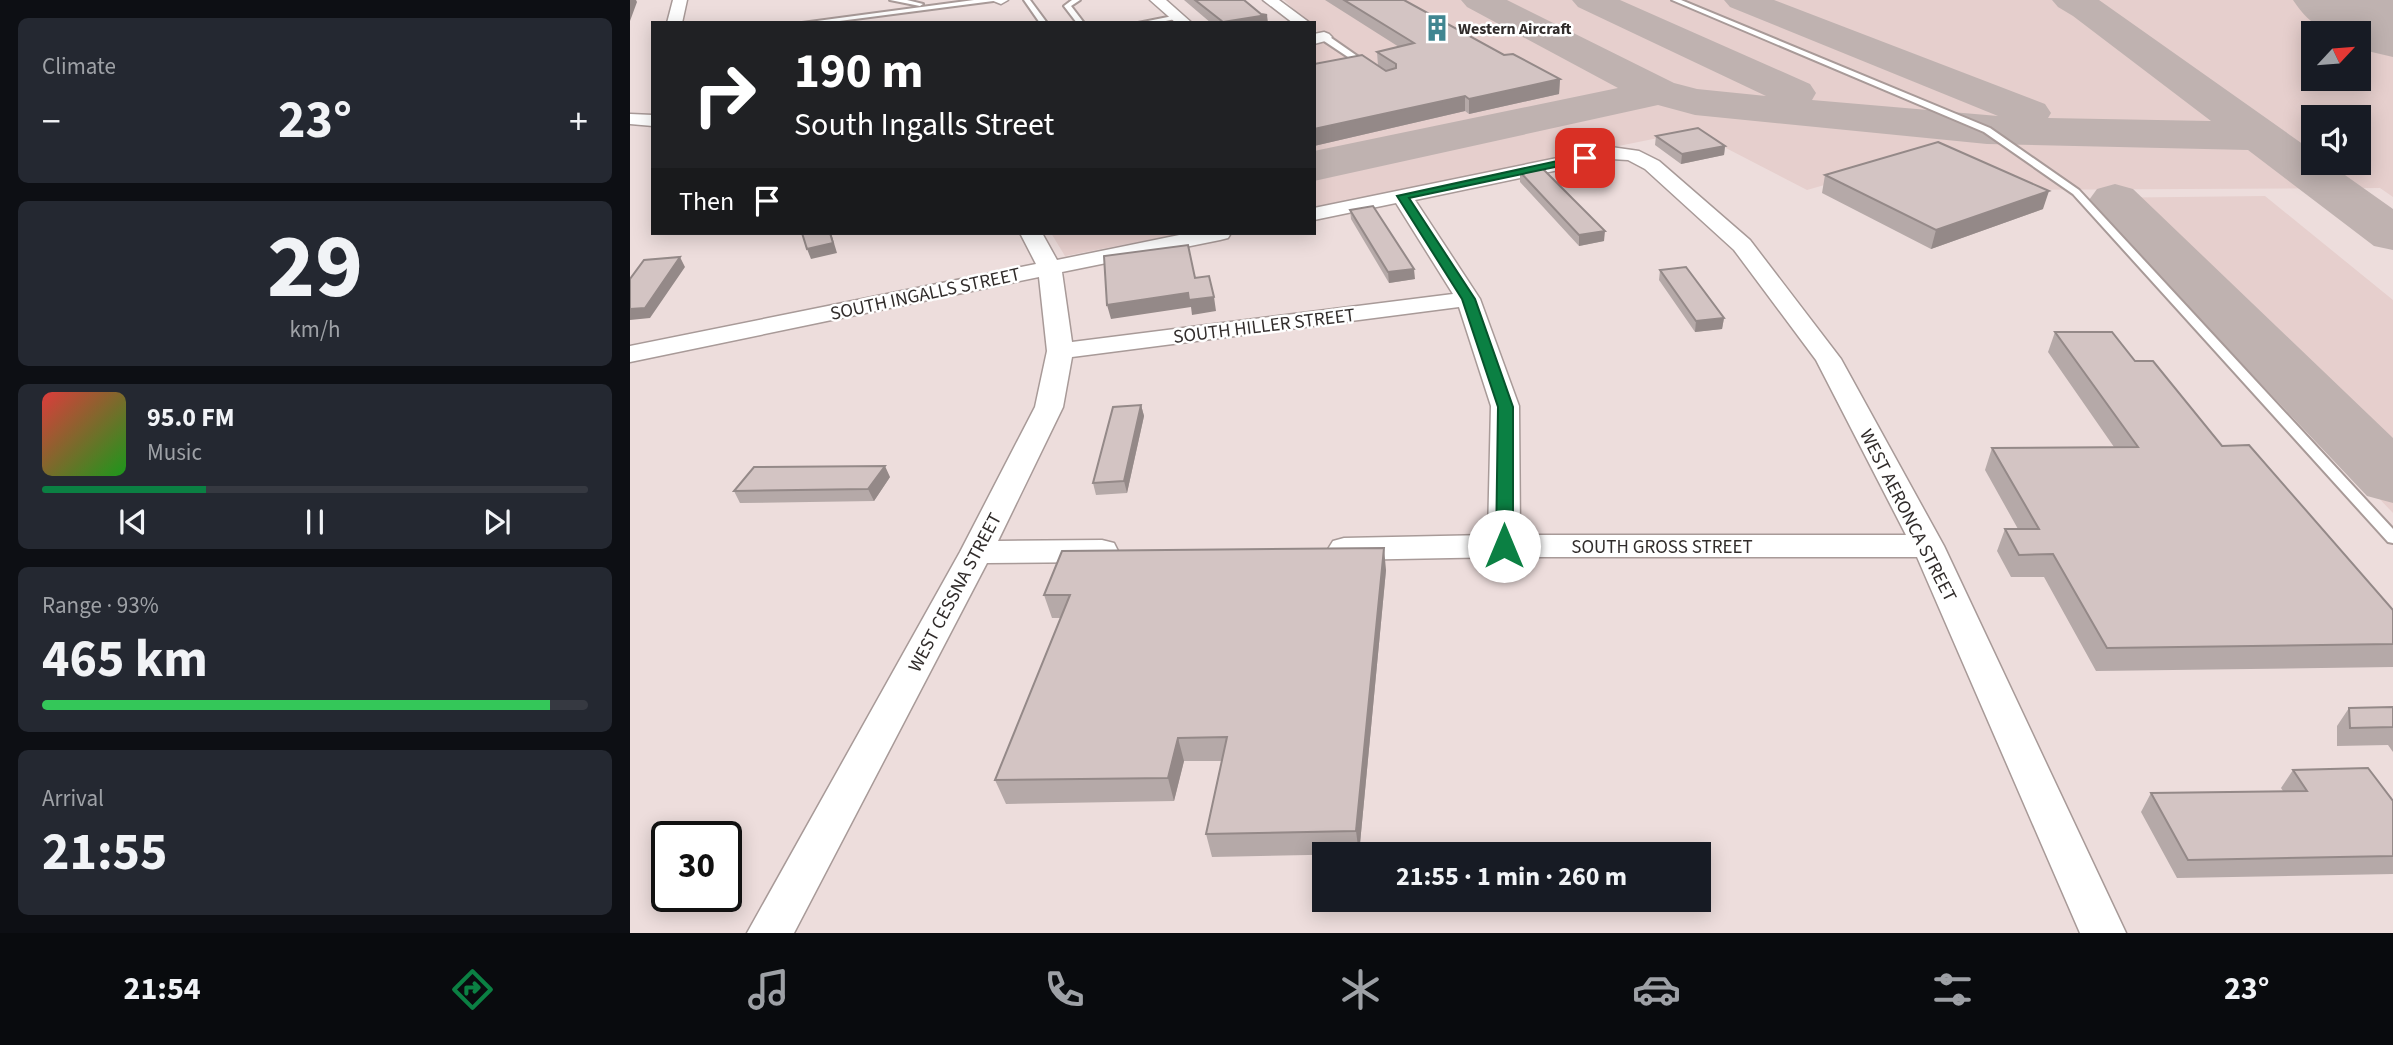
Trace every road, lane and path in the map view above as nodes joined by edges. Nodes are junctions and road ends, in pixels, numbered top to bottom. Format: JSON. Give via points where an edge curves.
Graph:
{"nodes":[{"id":1,"x":680,"y":0,"type":"edge"},
{"id":2,"x":893,"y":0,"type":"edge"},
{"id":3,"x":999,"y":0,"type":"edge"},
{"id":4,"x":1027,"y":0,"type":"edge"},
{"id":5,"x":1077,"y":0,"type":"edge"},
{"id":6,"x":1157,"y":0,"type":"edge"},
{"id":7,"x":1270,"y":0,"type":"edge"},
{"id":8,"x":1675,"y":0,"type":"edge"},
{"id":9,"x":957,"y":5,"type":"junction"},
{"id":10,"x":1182,"y":20,"type":"edge"},
{"id":11,"x":675,"y":21,"type":"edge"},
{"id":12,"x":822,"y":21,"type":"edge"},
{"id":13,"x":1043,"y":21,"type":"edge"},
{"id":14,"x":1079,"y":21,"type":"edge"},
{"id":15,"x":1300,"y":21,"type":"edge"},
{"id":16,"x":1317,"y":36,"type":"edge"},
{"id":17,"x":1381,"y":75,"type":"edge"},
{"id":18,"x":630,"y":118,"type":"edge"},
{"id":19,"x":651,"y":121,"type":"edge"},
{"id":20,"x":1402,"y":196,"type":"junction"},
{"id":21,"x":1316,"y":214,"type":"edge"},
{"id":22,"x":1032,"y":235,"type":"edge"},
{"id":23,"x":1210,"y":235,"type":"edge"},
{"id":24,"x":1050,"y":268,"type":"junction"},
{"id":25,"x":1468,"y":299,"type":"junction"},
{"id":26,"x":1060,"y":351,"type":"junction"},
{"id":27,"x":630,"y":354,"type":"edge"},
{"id":28,"x":2393,"y":538,"type":"edge"},
{"id":29,"x":1504,"y":546,"type":"junction"},
{"id":30,"x":1928,"y":546,"type":"junction"},
{"id":31,"x":1318,"y":549,"type":"edge"},
{"id":32,"x":1126,"y":551,"type":"edge"},
{"id":33,"x":976,"y":552,"type":"junction"},
{"id":34,"x":770,"y":933,"type":"edge"},
{"id":35,"x":2103,"y":933,"type":"edge"}],
"edges":[{"from":1,"to":11,"type":"street"},
{"from":2,"to":9,"type":"lane"},
{"from":3,"to":9,"type":"lane"},
{"from":4,"to":13,"type":"lane"},
{"from":5,"to":14,"type":"lane","via":[[1067,6]]},
{"from":6,"to":10,"type":"street"},
{"from":7,"to":15,"type":"street"},
{"from":8,"to":28,"type":"lane","via":[[1987,130],[2076,192]]},
{"from":9,"to":12,"type":"lane"},
{"from":16,"to":17,"type":"lane"},
{"from":18,"to":19,"type":"street"},
{"from":20,"to":21,"type":"street"},
{"from":20,"to":25,"type":"street"},
{"from":20,"to":30,"type":"street","name":"WEST AERONCA STREET","via":[[1611,153],[1632,155],[1652,165],[1742,245],[1828,359]]},
{"from":22,"to":24,"type":"street","name":"WEST CESSNA STREET"},
{"from":23,"to":24,"type":"street","name":"SOUTH INGALLS STREET"},
{"from":24,"to":26,"type":"street","name":"WEST CESSNA STREET"},
{"from":24,"to":27,"type":"street","name":"SOUTH INGALLS STREET"},
{"from":25,"to":26,"type":"street","name":"SOUTH HILLER STREET"},
{"from":25,"to":29,"type":"street","via":[[1505,407]]},
{"from":26,"to":33,"type":"street","name":"WEST CESSNA STREET","via":[[1049,407]]},
{"from":29,"to":30,"type":"street","name":"SOUTH GROSS STREET"},
{"from":29,"to":31,"type":"street","name":"SOUTH GROSS STREET"},
{"from":30,"to":35,"type":"street","name":"WEST AERONCA STREET"},
{"from":32,"to":33,"type":"street"},
{"from":33,"to":34,"type":"street","name":"WEST CESSNA STREET"}]}
